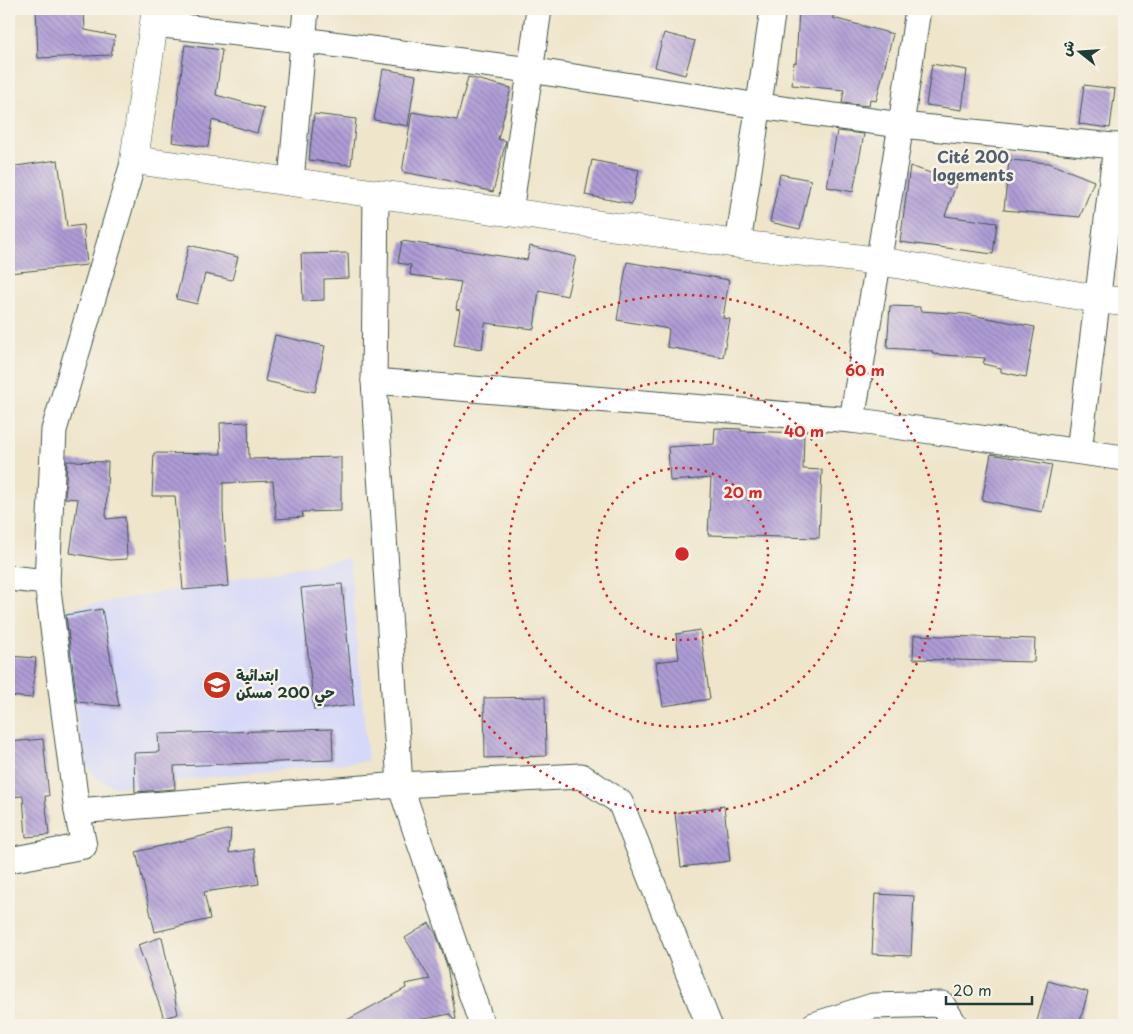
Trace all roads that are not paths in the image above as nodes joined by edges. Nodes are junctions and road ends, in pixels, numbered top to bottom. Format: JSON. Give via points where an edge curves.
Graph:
{"nodes":[{"id":1,"x":306,"y":9,"type":"edge"},
{"id":2,"x":539,"y":9,"type":"edge"},
{"id":3,"x":773,"y":9,"type":"edge"},
{"id":4,"x":918,"y":9,"type":"edge"},
{"id":5,"x":155,"y":16,"type":"edge"},
{"id":6,"x":302,"y":40,"type":"junction"},
{"id":7,"x":530,"y":70,"type":"junction"},
{"id":8,"x":759,"y":106,"type":"junction"},
{"id":9,"x":901,"y":125,"type":"junction"},
{"id":10,"x":1120,"y":146,"type":"edge"},
{"id":11,"x":134,"y":160,"type":"junction"},
{"id":12,"x":291,"y":181,"type":"junction"},
{"id":13,"x":376,"y":193,"type":"junction"},
{"id":14,"x":510,"y":212,"type":"junction"},
{"id":15,"x":738,"y":244,"type":"junction"},
{"id":16,"x":879,"y":261,"type":"junction"},
{"id":17,"x":1111,"y":301,"type":"edge"},
{"id":18,"x":374,"y":381,"type":"junction"},
{"id":19,"x":852,"y":420,"type":"junction"},
{"id":20,"x":1079,"y":451,"type":"junction"},
{"id":21,"x":1124,"y":458,"type":"edge"},
{"id":22,"x":9,"y":578,"type":"edge"},
{"id":23,"x":47,"y":582,"type":"junction"},
{"id":24,"x":400,"y":785,"type":"junction"},
{"id":25,"x":77,"y":811,"type":"junction"},
{"id":26,"x":9,"y":860,"type":"edge"},
{"id":27,"x":874,"y":1016,"type":"edge"},
{"id":28,"x":482,"y":1025,"type":"edge"},
{"id":29,"x":709,"y":1025,"type":"edge"},
{"id":30,"x":814,"y":1025,"type":"edge"},
{"id":31,"x":955,"y":1025,"type":"edge"}],
"edges":[{"from":1,"to":6,"type":"street"},
{"from":2,"to":7,"type":"street"},
{"from":3,"to":8,"type":"street"},
{"from":4,"to":9,"type":"street"},
{"from":5,"to":6,"type":"street"},
{"from":5,"to":11,"type":"street"},
{"from":6,"to":7,"type":"street"},
{"from":6,"to":12,"type":"street"},
{"from":7,"to":8,"type":"street"},
{"from":7,"to":14,"type":"street"},
{"from":8,"to":9,"type":"street"},
{"from":8,"to":15,"type":"street"},
{"from":9,"to":10,"type":"street"},
{"from":9,"to":16,"type":"street"},
{"from":10,"to":17,"type":"street"},
{"from":11,"to":12,"type":"street"},
{"from":11,"to":23,"type":"street","via":[[54,430]]},
{"from":12,"to":13,"type":"street"},
{"from":13,"to":14,"type":"street"},
{"from":13,"to":18,"type":"street"},
{"from":14,"to":15,"type":"street"},
{"from":15,"to":16,"type":"street"},
{"from":16,"to":17,"type":"street"},
{"from":16,"to":19,"type":"street"},
{"from":17,"to":20,"type":"street"},
{"from":18,"to":19,"type":"street"},
{"from":18,"to":24,"type":"street"},
{"from":19,"to":20,"type":"street"},
{"from":20,"to":21,"type":"street"},
{"from":22,"to":23,"type":"street"},
{"from":23,"to":25,"type":"street"},
{"from":24,"to":25,"type":"street"},
{"from":24,"to":28,"type":"street"},
{"from":24,"to":29,"type":"street","via":[[581,776],[620,802]]},
{"from":25,"to":26,"type":"street","via":[[84,846]]},
{"from":27,"to":30,"type":"street"},
{"from":27,"to":31,"type":"street","via":[[942,1004]]}]}
